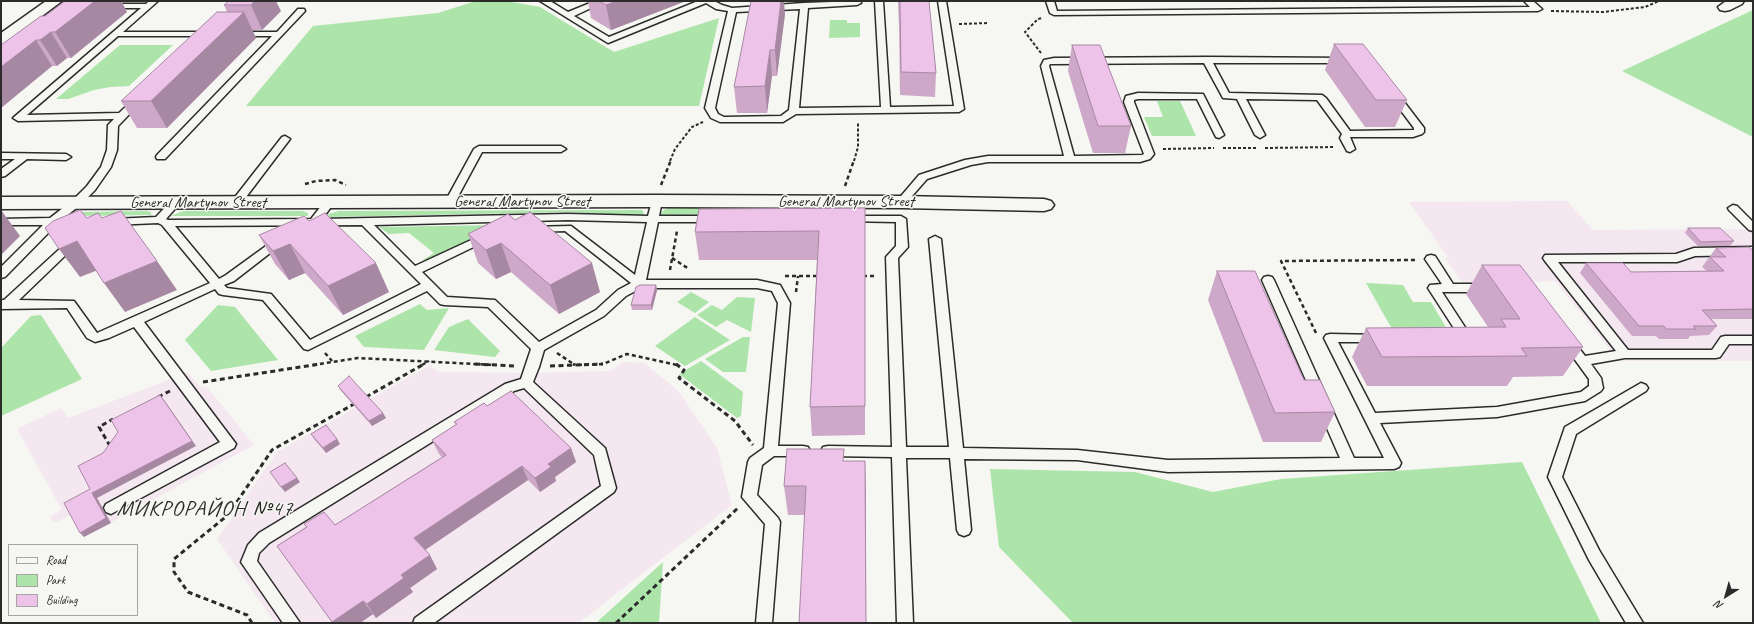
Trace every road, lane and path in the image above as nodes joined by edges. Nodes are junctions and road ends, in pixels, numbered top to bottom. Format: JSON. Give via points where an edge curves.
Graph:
{"nodes":[{"id":1,"x":544,"y":1,"type":"edge"},
{"id":2,"x":573,"y":1,"type":"edge"},
{"id":3,"x":602,"y":1,"type":"edge"},
{"id":4,"x":705,"y":1,"type":"edge"},
{"id":5,"x":708,"y":1,"type":"edge"},
{"id":6,"x":879,"y":1,"type":"edge"},
{"id":7,"x":942,"y":1,"type":"edge"},
{"id":8,"x":1050,"y":1,"type":"edge"},
{"id":9,"x":1210,"y":1,"type":"edge"},
{"id":10,"x":1659,"y":1,"type":"edge"},
{"id":11,"x":857,"y":3,"type":"dead end"},
{"id":12,"x":1530,"y":3,"type":"edge"},
{"id":13,"x":151,"y":4,"type":"edge"},
{"id":14,"x":55,"y":5,"type":"edge"},
{"id":15,"x":778,"y":5,"type":"edge"},
{"id":16,"x":804,"y":5,"type":"junction"},
{"id":17,"x":104,"y":6,"type":"dead end"},
{"id":18,"x":584,"y":8,"type":"junction"},
{"id":19,"x":732,"y":10,"type":"junction"},
{"id":20,"x":301,"y":11,"type":"dead end"},
{"id":21,"x":1216,"y":11,"type":"junction"},
{"id":22,"x":1054,"y":13,"type":"junction"},
{"id":23,"x":568,"y":15,"type":"junction"},
{"id":24,"x":989,"y":23,"type":"dead end"},
{"id":25,"x":945,"y":24,"type":"junction"},
{"id":26,"x":116,"y":34,"type":"junction"},
{"id":27,"x":232,"y":34,"type":"edge"},
{"id":28,"x":280,"y":34,"type":"junction"},
{"id":29,"x":1,"y":40,"type":"edge"},
{"id":30,"x":197,"y":45,"type":"edge"},
{"id":31,"x":1207,"y":60,"type":"junction"},
{"id":32,"x":1352,"y":60,"type":"edge"},
{"id":33,"x":1047,"y":62,"type":"junction"},
{"id":34,"x":1391,"y":90,"type":"edge"},
{"id":35,"x":144,"y":94,"type":"edge"},
{"id":36,"x":1240,"y":96,"type":"junction"},
{"id":37,"x":886,"y":110,"type":"junction"},
{"id":38,"x":794,"y":111,"type":"junction"},
{"id":39,"x":859,"y":111,"type":"junction"},
{"id":40,"x":121,"y":116,"type":"junction"},
{"id":41,"x":714,"y":116,"type":"junction"},
{"id":42,"x":1219,"y":134,"type":"dead end"},
{"id":43,"x":1347,"y":134,"type":"junction"},
{"id":44,"x":1260,"y":135,"type":"dead end"},
{"id":45,"x":285,"y":139,"type":"dead end"},
{"id":46,"x":1349,"y":148,"type":"joint"},
{"id":47,"x":562,"y":149,"type":"dead end"},
{"id":48,"x":1147,"y":149,"type":"junction"},
{"id":49,"x":1,"y":156,"type":"edge"},
{"id":50,"x":24,"y":157,"type":"junction"},
{"id":51,"x":66,"y":157,"type":"dead end"},
{"id":52,"x":161,"y":157,"type":"dead end"},
{"id":53,"x":1070,"y":158,"type":"junction"},
{"id":54,"x":1,"y":174,"type":"edge"},
{"id":55,"x":450,"y":202,"type":"junction"},
{"id":56,"x":901,"y":202,"type":"junction"},
{"id":57,"x":1,"y":203,"type":"edge"},
{"id":58,"x":76,"y":203,"type":"junction"},
{"id":59,"x":175,"y":203,"type":"junction"},
{"id":60,"x":236,"y":203,"type":"junction"},
{"id":61,"x":329,"y":203,"type":"junction"},
{"id":62,"x":656,"y":203,"type":"junction"},
{"id":63,"x":1044,"y":204,"type":"dead end"},
{"id":64,"x":1733,"y":208,"type":"dead end"},
{"id":65,"x":836,"y":210,"type":"junction"},
{"id":66,"x":680,"y":219,"type":"junction"},
{"id":67,"x":727,"y":219,"type":"edge"},
{"id":68,"x":53,"y":221,"type":"junction"},
{"id":69,"x":83,"y":221,"type":"edge"},
{"id":70,"x":1,"y":222,"type":"edge"},
{"id":71,"x":98,"y":222,"type":"edge"},
{"id":72,"x":128,"y":222,"type":"junction"},
{"id":73,"x":163,"y":222,"type":"junction"},
{"id":74,"x":314,"y":222,"type":"junction"},
{"id":75,"x":327,"y":222,"type":"junction"},
{"id":76,"x":365,"y":222,"type":"junction"},
{"id":77,"x":535,"y":223,"type":"junction"},
{"id":78,"x":1753,"y":228,"type":"edge"},
{"id":79,"x":106,"y":231,"type":"edge"},
{"id":80,"x":935,"y":239,"type":"dead end"},
{"id":81,"x":84,"y":240,"type":"edge"},
{"id":82,"x":1753,"y":251,"type":"edge"},
{"id":83,"x":672,"y":258,"type":"junction"},
{"id":84,"x":1432,"y":259,"type":"joint"},
{"id":85,"x":414,"y":271,"type":"junction"},
{"id":86,"x":695,"y":273,"type":"dead end"},
{"id":87,"x":1,"y":274,"type":"edge"},
{"id":88,"x":1268,"y":280,"type":"dead end"},
{"id":89,"x":218,"y":284,"type":"junction"},
{"id":90,"x":638,"y":284,"type":"junction"},
{"id":91,"x":667,"y":284,"type":"junction"},
{"id":92,"x":428,"y":285,"type":"junction"},
{"id":93,"x":1450,"y":288,"type":"junction"},
{"id":94,"x":1496,"y":288,"type":"edge"},
{"id":95,"x":3,"y":306,"type":"edge"},
{"id":96,"x":136,"y":321,"type":"junction"},
{"id":97,"x":1560,"y":331,"type":"edge"},
{"id":98,"x":1318,"y":338,"type":"dead end"},
{"id":99,"x":1390,"y":338,"type":"edge"},
{"id":100,"x":1451,"y":338,"type":"edge"},
{"id":101,"x":1753,"y":340,"type":"edge"},
{"id":102,"x":538,"y":348,"type":"junction"},
{"id":103,"x":1625,"y":354,"type":"junction"},
{"id":104,"x":430,"y":361,"type":"junction"},
{"id":105,"x":1582,"y":361,"type":"junction"},
{"id":106,"x":533,"y":367,"type":"junction"},
{"id":107,"x":175,"y":374,"type":"junction"},
{"id":108,"x":526,"y":383,"type":"junction"},
{"id":109,"x":1641,"y":388,"type":"dead end"},
{"id":110,"x":168,"y":392,"type":"dead end"},
{"id":111,"x":154,"y":399,"type":"edge"},
{"id":112,"x":119,"y":416,"type":"edge"},
{"id":113,"x":1370,"y":418,"type":"junction"},
{"id":114,"x":110,"y":446,"type":"edge"},
{"id":115,"x":899,"y":452,"type":"junction"},
{"id":116,"x":766,"y":453,"type":"junction"},
{"id":117,"x":956,"y":453,"type":"junction"},
{"id":118,"x":1349,"y":463,"type":"junction"},
{"id":119,"x":749,"y":497,"type":"junction"},
{"id":120,"x":111,"y":508,"type":"dead end"},
{"id":121,"x":964,"y":530,"type":"dead end"},
{"id":122,"x":252,"y":623,"type":"edge"},
{"id":123,"x":292,"y":623,"type":"edge"},
{"id":124,"x":421,"y":623,"type":"edge"},
{"id":125,"x":616,"y":623,"type":"edge"},
{"id":126,"x":764,"y":623,"type":"edge"},
{"id":127,"x":905,"y":623,"type":"edge"},
{"id":128,"x":1636,"y":623,"type":"edge"}],
"edges":[{"from":1,"to":23,"type":"lane"},
{"from":2,"to":18,"type":"lane"},
{"from":3,"to":18,"type":"lane"},
{"from":4,"to":23,"type":"lane","via":[[608,40]]},
{"from":5,"to":19,"type":"lane"},
{"from":6,"to":37,"type":"lane"},
{"from":7,"to":25,"type":"lane"},
{"from":8,"to":22,"type":"lane"},
{"from":9,"to":21,"type":"lane"},
{"from":10,"to":12,"type":"path","via":[[1645,7],[1603,12],[1556,12]]},
{"from":11,"to":16,"type":"lane"},
{"from":12,"to":21,"type":"lane","via":[[1538,10]]},
{"from":13,"to":17,"type":"lane"},
{"from":13,"to":26,"type":"lane"},
{"from":14,"to":29,"type":"street"},
{"from":15,"to":16,"type":"lane"},
{"from":15,"to":19,"type":"lane"},
{"from":16,"to":38,"type":"lane"},
{"from":18,"to":23,"type":"lane"},
{"from":19,"to":41,"type":"lane","via":[[710,108]]},
{"from":20,"to":28,"type":"lane"},
{"from":21,"to":22,"type":"lane"},
{"from":22,"to":33,"type":"path","via":[[1038,19],[1025,32]]},
{"from":24,"to":25,"type":"path"},
{"from":25,"to":37,"type":"lane","via":[[959,109]]},
{"from":26,"to":30,"type":"lane","via":[[212,34]]},
{"from":26,"to":40,"type":"lane","via":[[18,118]]},
{"from":27,"to":28,"type":"lane"},
{"from":28,"to":52,"type":"lane"},
{"from":31,"to":32,"type":"lane"},
{"from":31,"to":33,"type":"lane"},
{"from":31,"to":36,"type":"lane","via":[[1226,96]]},
{"from":33,"to":53,"type":"lane","via":[[1045,66]]},
{"from":34,"to":43,"type":"lane","via":[[1419,128],[1419,132]]},
{"from":35,"to":40,"type":"lane"},
{"from":36,"to":43,"type":"lane","via":[[1319,98]]},
{"from":36,"to":44,"type":"lane"},
{"from":37,"to":39,"type":"lane"},
{"from":38,"to":39,"type":"lane"},
{"from":38,"to":41,"type":"lane","via":[[783,119],[723,120]]},
{"from":39,"to":65,"type":"path","via":[[858,147],[850,178]]},
{"from":40,"to":58,"type":"lane","via":[[113,125],[112,150],[106,167]]},
{"from":41,"to":62,"type":"path","via":[[692,127],[675,149]]},
{"from":42,"to":48,"type":"lane","via":[[1200,96],[1129,98]]},
{"from":43,"to":46,"type":"lane","via":[[1345,138]]},
{"from":45,"to":60,"type":"lane"},
{"from":46,"to":48,"type":"path"},
{"from":47,"to":55,"type":"lane","via":[[479,149]]},
{"from":48,"to":53,"type":"lane","via":[[1149,154],[1140,159]]},
{"from":49,"to":50,"type":"lane"},
{"from":50,"to":51,"type":"lane"},
{"from":50,"to":54,"type":"lane"},
{"from":53,"to":56,"type":"lane","via":[[988,159],[969,162],[923,177]]},
{"from":55,"to":61,"type":"street","name":"General Martynov Street"},
{"from":55,"to":62,"type":"street","name":"General Martynov Street"},
{"from":56,"to":63,"type":"street","name":"General Martynov Street"},
{"from":56,"to":65,"type":"street","name":"General Martynov Street"},
{"from":57,"to":58,"type":"street","name":"General Martynov Street"},
{"from":58,"to":59,"type":"street","name":"General Martynov Street"},
{"from":58,"to":68,"type":"lane"},
{"from":59,"to":60,"type":"street","name":"General Martynov Street"},
{"from":59,"to":73,"type":"lane"},
{"from":60,"to":61,"type":"street","name":"General Martynov Street"},
{"from":61,"to":74,"type":"lane"},
{"from":62,"to":65,"type":"street","name":"General Martynov Street"},
{"from":62,"to":66,"type":"lane"},
{"from":62,"to":77,"type":"lane"},
{"from":62,"to":90,"type":"lane"},
{"from":64,"to":78,"type":"lane"},
{"from":65,"to":115,"type":"lane","via":[[900,219],[902,247],[892,257]]},
{"from":66,"to":67,"type":"lane"},
{"from":66,"to":83,"type":"path"},
{"from":68,"to":69,"type":"lane"},
{"from":68,"to":70,"type":"lane"},
{"from":68,"to":87,"type":"lane"},
{"from":71,"to":72,"type":"lane"},
{"from":72,"to":73,"type":"lane"},
{"from":72,"to":79,"type":"lane"},
{"from":73,"to":74,"type":"lane"},
{"from":73,"to":89,"type":"lane"},
{"from":74,"to":75,"type":"lane"},
{"from":75,"to":76,"type":"lane"},
{"from":75,"to":89,"type":"lane","via":[[270,248]]},
{"from":76,"to":77,"type":"lane"},
{"from":76,"to":85,"type":"lane"},
{"from":77,"to":85,"type":"lane","via":[[500,230]]},
{"from":77,"to":90,"type":"lane","via":[[567,228]]},
{"from":80,"to":117,"type":"lane"},
{"from":81,"to":95,"type":"lane","via":[[69,246]]},
{"from":82,"to":103,"type":"lane","via":[[1694,252],[1677,258],[1548,258]]},
{"from":83,"to":86,"type":"path"},
{"from":83,"to":91,"type":"path"},
{"from":84,"to":93,"type":"lane"},
{"from":84,"to":98,"type":"path","via":[[1281,261]]},
{"from":85,"to":92,"type":"lane"},
{"from":88,"to":118,"type":"lane"},
{"from":89,"to":92,"type":"lane","via":[[223,291],[267,297],[308,346]]},
{"from":89,"to":96,"type":"lane"},
{"from":90,"to":91,"type":"lane"},
{"from":90,"to":102,"type":"lane","via":[[622,293],[600,313]]},
{"from":91,"to":116,"type":"lane","via":[[757,284],[776,288],[784,303]]},
{"from":92,"to":102,"type":"lane","via":[[444,301],[490,303]]},
{"from":93,"to":94,"type":"lane"},
{"from":93,"to":100,"type":"lane","via":[[1434,288],[1466,338]]},
{"from":95,"to":96,"type":"lane","via":[[70,304],[95,338]]},
{"from":96,"to":107,"type":"lane"},
{"from":97,"to":105,"type":"lane"},
{"from":99,"to":113,"type":"lane","via":[[1330,338]]},
{"from":101,"to":103,"type":"lane","via":[[1725,340],[1716,354]]},
{"from":102,"to":106,"type":"lane"},
{"from":103,"to":105,"type":"lane"},
{"from":104,"to":106,"type":"path"},
{"from":104,"to":107,"type":"path","via":[[358,358],[203,382],[190,368]]},
{"from":104,"to":122,"type":"path","via":[[272,450],[228,515],[174,559],[174,572],[188,592],[247,615]]},
{"from":105,"to":113,"type":"lane","via":[[1595,378],[1596,388],[1585,396],[1497,412]]},
{"from":106,"to":108,"type":"lane"},
{"from":106,"to":116,"type":"path","via":[[603,364],[627,354],[676,364],[684,370],[679,378],[735,422]]},
{"from":107,"to":120,"type":"lane","via":[[229,444]]},
{"from":108,"to":123,"type":"lane","via":[[510,387],[264,538],[252,550],[249,562]]},
{"from":108,"to":124,"type":"lane","via":[[600,452],[609,488]]},
{"from":109,"to":128,"type":"lane","via":[[1570,431],[1555,477],[1594,554]]},
{"from":110,"to":111,"type":"path"},
{"from":112,"to":114,"type":"path","via":[[98,427]]},
{"from":113,"to":118,"type":"lane","via":[[1394,463]]},
{"from":115,"to":116,"type":"lane"},
{"from":115,"to":117,"type":"lane"},
{"from":115,"to":127,"type":"lane"},
{"from":116,"to":119,"type":"lane","via":[[755,462]]},
{"from":117,"to":118,"type":"lane","via":[[1077,455],[1168,466]]},
{"from":117,"to":121,"type":"lane"},
{"from":119,"to":125,"type":"path"},
{"from":119,"to":126,"type":"lane","via":[[773,522]]}]}
